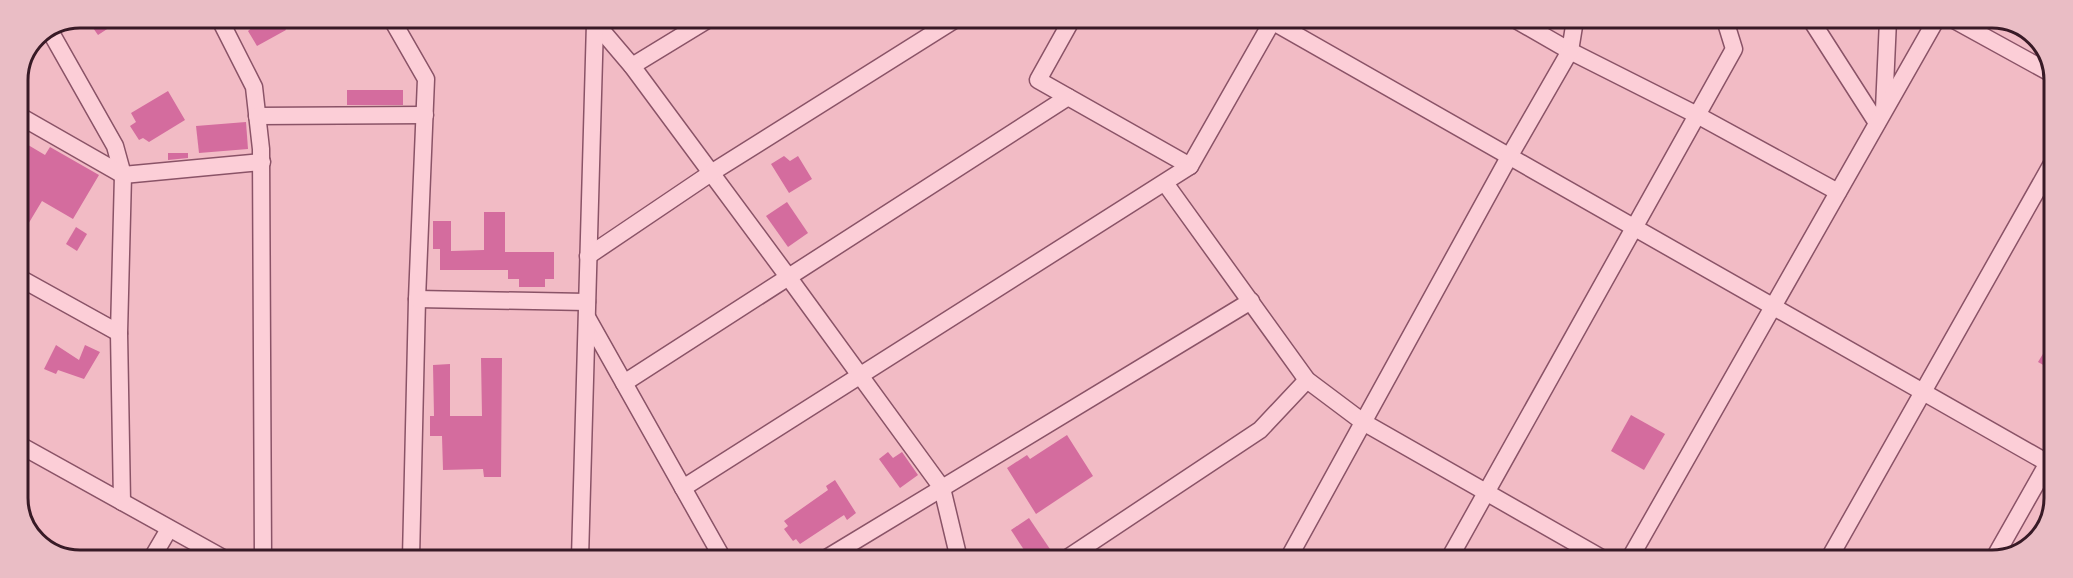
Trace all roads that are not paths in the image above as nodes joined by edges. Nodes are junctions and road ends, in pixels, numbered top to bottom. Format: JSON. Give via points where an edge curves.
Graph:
{"nodes":[{"id":1,"x":224,"y":28,"type":"edge"},
{"id":2,"x":397,"y":28,"type":"edge"},
{"id":3,"x":593,"y":28,"type":"edge"},
{"id":4,"x":599,"y":28,"type":"edge"},
{"id":5,"x":694,"y":28,"type":"edge"},
{"id":6,"x":942,"y":28,"type":"edge"},
{"id":7,"x":1067,"y":28,"type":"edge"},
{"id":8,"x":1266,"y":28,"type":"edge"},
{"id":9,"x":1284,"y":28,"type":"edge"},
{"id":10,"x":1529,"y":28,"type":"edge"},
{"id":11,"x":1574,"y":28,"type":"edge"},
{"id":12,"x":1727,"y":28,"type":"edge"},
{"id":13,"x":1817,"y":28,"type":"edge"},
{"id":14,"x":1887,"y":28,"type":"edge"},
{"id":15,"x":1931,"y":28,"type":"edge"},
{"id":16,"x":1969,"y":28,"type":"edge"},
{"id":17,"x":53,"y":36,"type":"edge"},
{"id":18,"x":1570,"y":51,"type":"junction"},
{"id":19,"x":632,"y":66,"type":"junction"},
{"id":20,"x":2043,"y":69,"type":"edge"},
{"id":21,"x":1068,"y":97,"type":"junction"},
{"id":22,"x":425,"y":115,"type":"junction"},
{"id":23,"x":1697,"y":115,"type":"junction"},
{"id":24,"x":257,"y":116,"type":"junction"},
{"id":25,"x":1881,"y":117,"type":"junction"},
{"id":26,"x":28,"y":121,"type":"edge"},
{"id":27,"x":1509,"y":157,"type":"junction"},
{"id":28,"x":262,"y":162,"type":"junction"},
{"id":29,"x":1190,"y":166,"type":"junction"},
{"id":30,"x":711,"y":173,"type":"junction"},
{"id":31,"x":123,"y":175,"type":"junction"},
{"id":32,"x":2044,"y":179,"type":"edge"},
{"id":33,"x":1165,"y":183,"type":"junction"},
{"id":34,"x":1838,"y":192,"type":"junction"},
{"id":35,"x":1634,"y":228,"type":"junction"},
{"id":36,"x":588,"y":256,"type":"junction"},
{"id":37,"x":789,"y":278,"type":"junction"},
{"id":38,"x":28,"y":283,"type":"edge"},
{"id":39,"x":417,"y":299,"type":"junction"},
{"id":40,"x":1251,"y":302,"type":"junction"},
{"id":41,"x":1773,"y":307,"type":"junction"},
{"id":42,"x":587,"y":310,"type":"junction"},
{"id":43,"x":119,"y":333,"type":"junction"},
{"id":44,"x":861,"y":376,"type":"junction"},
{"id":45,"x":1307,"y":380,"type":"junction"},
{"id":46,"x":624,"y":383,"type":"junction"},
{"id":47,"x":1923,"y":392,"type":"junction"},
{"id":48,"x":1363,"y":423,"type":"junction"},
{"id":49,"x":29,"y":450,"type":"edge"},
{"id":50,"x":2044,"y":457,"type":"edge"},
{"id":51,"x":2044,"y":473,"type":"edge"},
{"id":52,"x":683,"y":488,"type":"junction"},
{"id":53,"x":942,"y":488,"type":"junction"},
{"id":54,"x":1486,"y":492,"type":"junction"},
{"id":55,"x":122,"y":502,"type":"junction"},
{"id":56,"x":169,"y":529,"type":"junction"},
{"id":57,"x":2000,"y":549,"type":"edge"},
{"id":58,"x":157,"y":550,"type":"edge"},
{"id":59,"x":208,"y":550,"type":"edge"},
{"id":60,"x":263,"y":550,"type":"edge"},
{"id":61,"x":411,"y":550,"type":"edge"},
{"id":62,"x":580,"y":550,"type":"edge"},
{"id":63,"x":718,"y":550,"type":"edge"},
{"id":64,"x":840,"y":550,"type":"edge"},
{"id":65,"x":957,"y":550,"type":"edge"},
{"id":66,"x":1080,"y":550,"type":"edge"},
{"id":67,"x":1293,"y":550,"type":"edge"},
{"id":68,"x":1454,"y":550,"type":"edge"},
{"id":69,"x":1588,"y":550,"type":"edge"},
{"id":70,"x":1635,"y":550,"type":"edge"},
{"id":71,"x":1834,"y":550,"type":"edge"}],
"edges":[{"from":1,"to":24,"type":"street","via":[[254,87]]},
{"from":2,"to":22,"type":"street","via":[[426,79]]},
{"from":3,"to":36,"type":"street"},
{"from":4,"to":19,"type":"street"},
{"from":5,"to":19,"type":"street"},
{"from":6,"to":30,"type":"street"},
{"from":7,"to":21,"type":"street","via":[[1038,80]]},
{"from":8,"to":29,"type":"street"},
{"from":9,"to":27,"type":"street"},
{"from":10,"to":18,"type":"street"},
{"from":11,"to":18,"type":"street"},
{"from":12,"to":23,"type":"street","via":[[1734,49]]},
{"from":13,"to":25,"type":"street"},
{"from":14,"to":25,"type":"street"},
{"from":15,"to":25,"type":"street"},
{"from":16,"to":20,"type":"street"},
{"from":17,"to":31,"type":"street","via":[[115,146]]},
{"from":18,"to":23,"type":"street"},
{"from":18,"to":27,"type":"street"},
{"from":19,"to":30,"type":"street"},
{"from":21,"to":29,"type":"street"},
{"from":21,"to":37,"type":"street"},
{"from":22,"to":24,"type":"street"},
{"from":22,"to":39,"type":"street"},
{"from":23,"to":34,"type":"street"},
{"from":23,"to":35,"type":"street"},
{"from":24,"to":28,"type":"street"},
{"from":25,"to":34,"type":"street"},
{"from":26,"to":31,"type":"street"},
{"from":27,"to":35,"type":"street"},
{"from":27,"to":48,"type":"street"},
{"from":28,"to":31,"type":"street"},
{"from":28,"to":60,"type":"street"},
{"from":29,"to":33,"type":"street"},
{"from":30,"to":36,"type":"street"},
{"from":30,"to":37,"type":"street"},
{"from":31,"to":43,"type":"street"},
{"from":32,"to":47,"type":"street"},
{"from":33,"to":40,"type":"street"},
{"from":33,"to":44,"type":"street"},
{"from":34,"to":41,"type":"street"},
{"from":35,"to":41,"type":"street"},
{"from":35,"to":54,"type":"street"},
{"from":36,"to":42,"type":"street"},
{"from":37,"to":44,"type":"street"},
{"from":37,"to":46,"type":"street"},
{"from":38,"to":43,"type":"street"},
{"from":39,"to":42,"type":"street"},
{"from":39,"to":61,"type":"street"},
{"from":40,"to":45,"type":"street"},
{"from":40,"to":53,"type":"street"},
{"from":41,"to":47,"type":"street"},
{"from":41,"to":70,"type":"street"},
{"from":42,"to":46,"type":"street"},
{"from":42,"to":62,"type":"street"},
{"from":43,"to":55,"type":"street"},
{"from":44,"to":52,"type":"street"},
{"from":44,"to":53,"type":"street"},
{"from":45,"to":48,"type":"street"},
{"from":45,"to":66,"type":"street","via":[[1260,430]]},
{"from":46,"to":52,"type":"street"},
{"from":47,"to":50,"type":"street"},
{"from":47,"to":71,"type":"street"},
{"from":48,"to":54,"type":"street"},
{"from":48,"to":67,"type":"street"},
{"from":49,"to":55,"type":"street"},
{"from":51,"to":57,"type":"street"},
{"from":52,"to":63,"type":"street"},
{"from":53,"to":64,"type":"street"},
{"from":53,"to":65,"type":"street"},
{"from":54,"to":68,"type":"street"},
{"from":54,"to":69,"type":"street"},
{"from":55,"to":56,"type":"street"},
{"from":56,"to":58,"type":"street"},
{"from":56,"to":59,"type":"street"}]}
